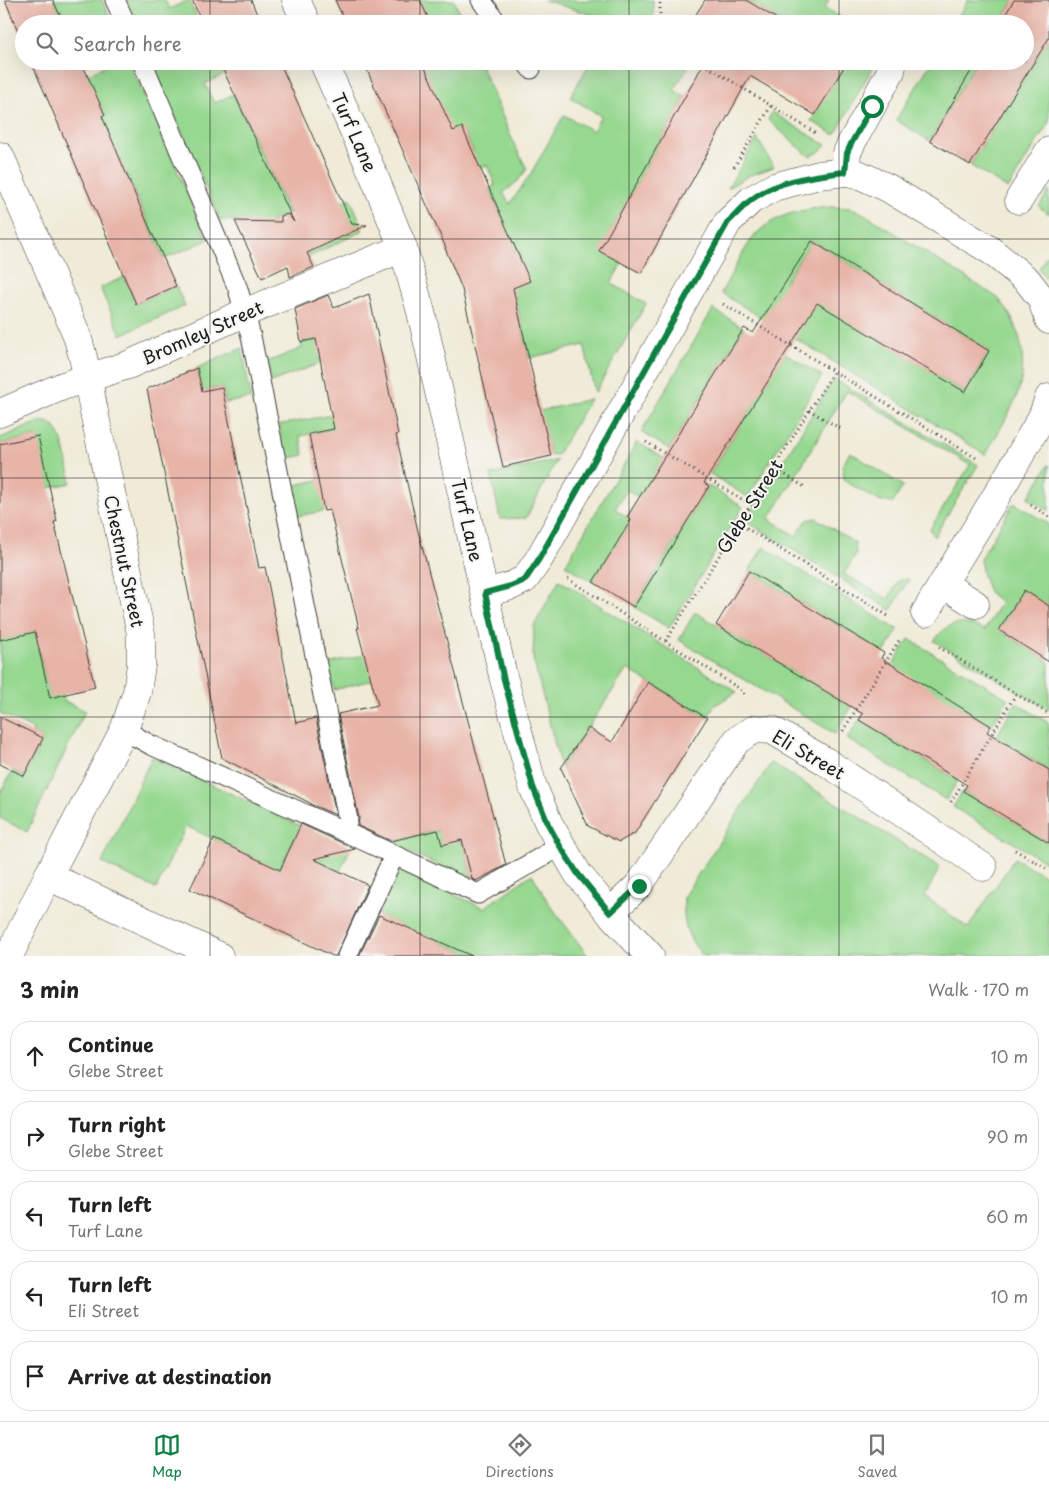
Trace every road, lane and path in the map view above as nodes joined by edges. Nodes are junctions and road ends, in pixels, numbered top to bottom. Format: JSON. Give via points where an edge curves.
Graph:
{"nodes":[{"id":1,"x":116,"y":0,"type":"edge"},
{"id":2,"x":296,"y":0,"type":"edge"},
{"id":3,"x":481,"y":0,"type":"edge"},
{"id":4,"x":660,"y":0,"type":"edge"},
{"id":5,"x":122,"y":15,"type":"edge"},
{"id":6,"x":303,"y":15,"type":"edge"},
{"id":7,"x":492,"y":15,"type":"edge"},
{"id":8,"x":660,"y":15,"type":"edge"},
{"id":9,"x":146,"y":70,"type":"edge"},
{"id":10,"x":327,"y":70,"type":"edge"},
{"id":11,"x":713,"y":70,"type":"edge"},
{"id":12,"x":891,"y":70,"type":"edge"},
{"id":13,"x":770,"y":106,"type":"junction"},
{"id":14,"x":820,"y":136,"type":"dead end"},
{"id":15,"x":1049,"y":152,"type":"edge"},
{"id":16,"x":0,"y":156,"type":"edge"},
{"id":17,"x":731,"y":172,"type":"dead end"},
{"id":18,"x":845,"y":172,"type":"junction"},
{"id":19,"x":1019,"y":200,"type":"dead end"},
{"id":20,"x":403,"y":248,"type":"junction"},
{"id":21,"x":720,"y":302,"type":"dead end"},
{"id":22,"x":244,"y":313,"type":"junction"},
{"id":23,"x":1049,"y":320,"type":"edge"},
{"id":24,"x":834,"y":371,"type":"junction"},
{"id":25,"x":89,"y":377,"type":"junction"},
{"id":26,"x":1049,"y":398,"type":"edge"},
{"id":27,"x":809,"y":410,"type":"junction"},
{"id":28,"x":0,"y":413,"type":"edge"},
{"id":29,"x":841,"y":429,"type":"dead end"},
{"id":30,"x":641,"y":439,"type":"dead end"},
{"id":31,"x":979,"y":459,"type":"dead end"},
{"id":32,"x":773,"y":468,"type":"junction"},
{"id":33,"x":806,"y":488,"type":"dead end"},
{"id":34,"x":750,"y":504,"type":"junction"},
{"id":35,"x":1029,"y":504,"type":"dead end"},
{"id":36,"x":1049,"y":517,"type":"edge"},
{"id":37,"x":563,"y":575,"type":"dead end"},
{"id":38,"x":943,"y":584,"type":"junction"},
{"id":39,"x":485,"y":593,"type":"junction"},
{"id":40,"x":974,"y":604,"type":"dead end"},
{"id":41,"x":925,"y":613,"type":"dead end"},
{"id":42,"x":903,"y":634,"type":"dead end"},
{"id":43,"x":666,"y":641,"type":"junction"},
{"id":44,"x":1016,"y":694,"type":"dead end"},
{"id":45,"x":747,"y":701,"type":"dead end"},
{"id":46,"x":124,"y":730,"type":"junction"},
{"id":47,"x":843,"y":732,"type":"dead end"},
{"id":48,"x":947,"y":808,"type":"dead end"},
{"id":49,"x":343,"y":831,"type":"junction"},
{"id":50,"x":560,"y":846,"type":"junction"},
{"id":51,"x":1016,"y":850,"type":"dead end"},
{"id":52,"x":394,"y":856,"type":"junction"},
{"id":53,"x":983,"y":867,"type":"dead end"},
{"id":54,"x":1049,"y":870,"type":"edge"},
{"id":55,"x":48,"y":876,"type":"junction"},
{"id":56,"x":610,"y":913,"type":"junction"},
{"id":57,"x":9,"y":956,"type":"edge"},
{"id":58,"x":220,"y":956,"type":"edge"},
{"id":59,"x":347,"y":956,"type":"edge"},
{"id":60,"x":650,"y":956,"type":"edge"}],
"edges":[{"from":1,"to":5,"type":"lane"},
{"from":2,"to":6,"type":"street"},
{"from":3,"to":7,"type":"lane"},
{"from":4,"to":8,"type":"path"},
{"from":9,"to":22,"type":"lane","via":[[238,289]]},
{"from":10,"to":20,"type":"street","name":"Turf Lane"},
{"from":11,"to":13,"type":"path"},
{"from":12,"to":18,"type":"street","via":[[851,144]]},
{"from":13,"to":14,"type":"path"},
{"from":13,"to":17,"type":"path"},
{"from":15,"to":19,"type":"street"},
{"from":16,"to":25,"type":"street","name":"Chestnut Street","via":[[76,333]]},
{"from":18,"to":23,"type":"street","via":[[858,174],[888,188],[990,250],[1027,280],[1041,298]]},
{"from":18,"to":39,"type":"street","via":[[774,187],[751,200],[728,222],[525,580]]},
{"from":20,"to":22,"type":"street","name":"Bromley Street"},
{"from":20,"to":39,"type":"street","name":"Turf Lane","via":[[421,312]]},
{"from":21,"to":24,"type":"path"},
{"from":22,"to":25,"type":"street","name":"Bromley Street","via":[[128,365]]},
{"from":22,"to":49,"type":"lane","via":[[348,820]]},
{"from":24,"to":27,"type":"path","name":"Glebe Street"},
{"from":24,"to":31,"type":"path"},
{"from":25,"to":28,"type":"street","name":"Bromley Street"},
{"from":25,"to":46,"type":"street","name":"Chestnut Street","via":[[141,634],[138,692]]},
{"from":26,"to":38,"type":"street","via":[[1042,417]]},
{"from":27,"to":29,"type":"path"},
{"from":27,"to":32,"type":"path","name":"Glebe Street"},
{"from":30,"to":34,"type":"path"},
{"from":32,"to":33,"type":"path"},
{"from":32,"to":34,"type":"path","name":"Glebe Street"},
{"from":34,"to":43,"type":"path","name":"Glebe Street"},
{"from":35,"to":36,"type":"path"},
{"from":37,"to":43,"type":"path"},
{"from":38,"to":40,"type":"street"},
{"from":38,"to":41,"type":"street"},
{"from":39,"to":50,"type":"street","name":"Turf Lane","via":[[533,787]]},
{"from":42,"to":47,"type":"path"},
{"from":43,"to":45,"type":"path","via":[[742,691]]},
{"from":44,"to":48,"type":"path"},
{"from":46,"to":49,"type":"lane"},
{"from":46,"to":55,"type":"street","name":"Chestnut Street"},
{"from":49,"to":52,"type":"lane"},
{"from":50,"to":52,"type":"lane","via":[[478,894]]},
{"from":50,"to":56,"type":"street","name":"Turf Lane"},
{"from":51,"to":54,"type":"path"},
{"from":52,"to":59,"type":"lane"},
{"from":53,"to":56,"type":"street","name":"Eli Street","via":[[825,761],[772,730],[755,729],[737,740],[639,886]]},
{"from":55,"to":57,"type":"street","name":"Chestnut Street"},
{"from":55,"to":58,"type":"street"},
{"from":56,"to":60,"type":"street","name":"Turf Lane"}]}
